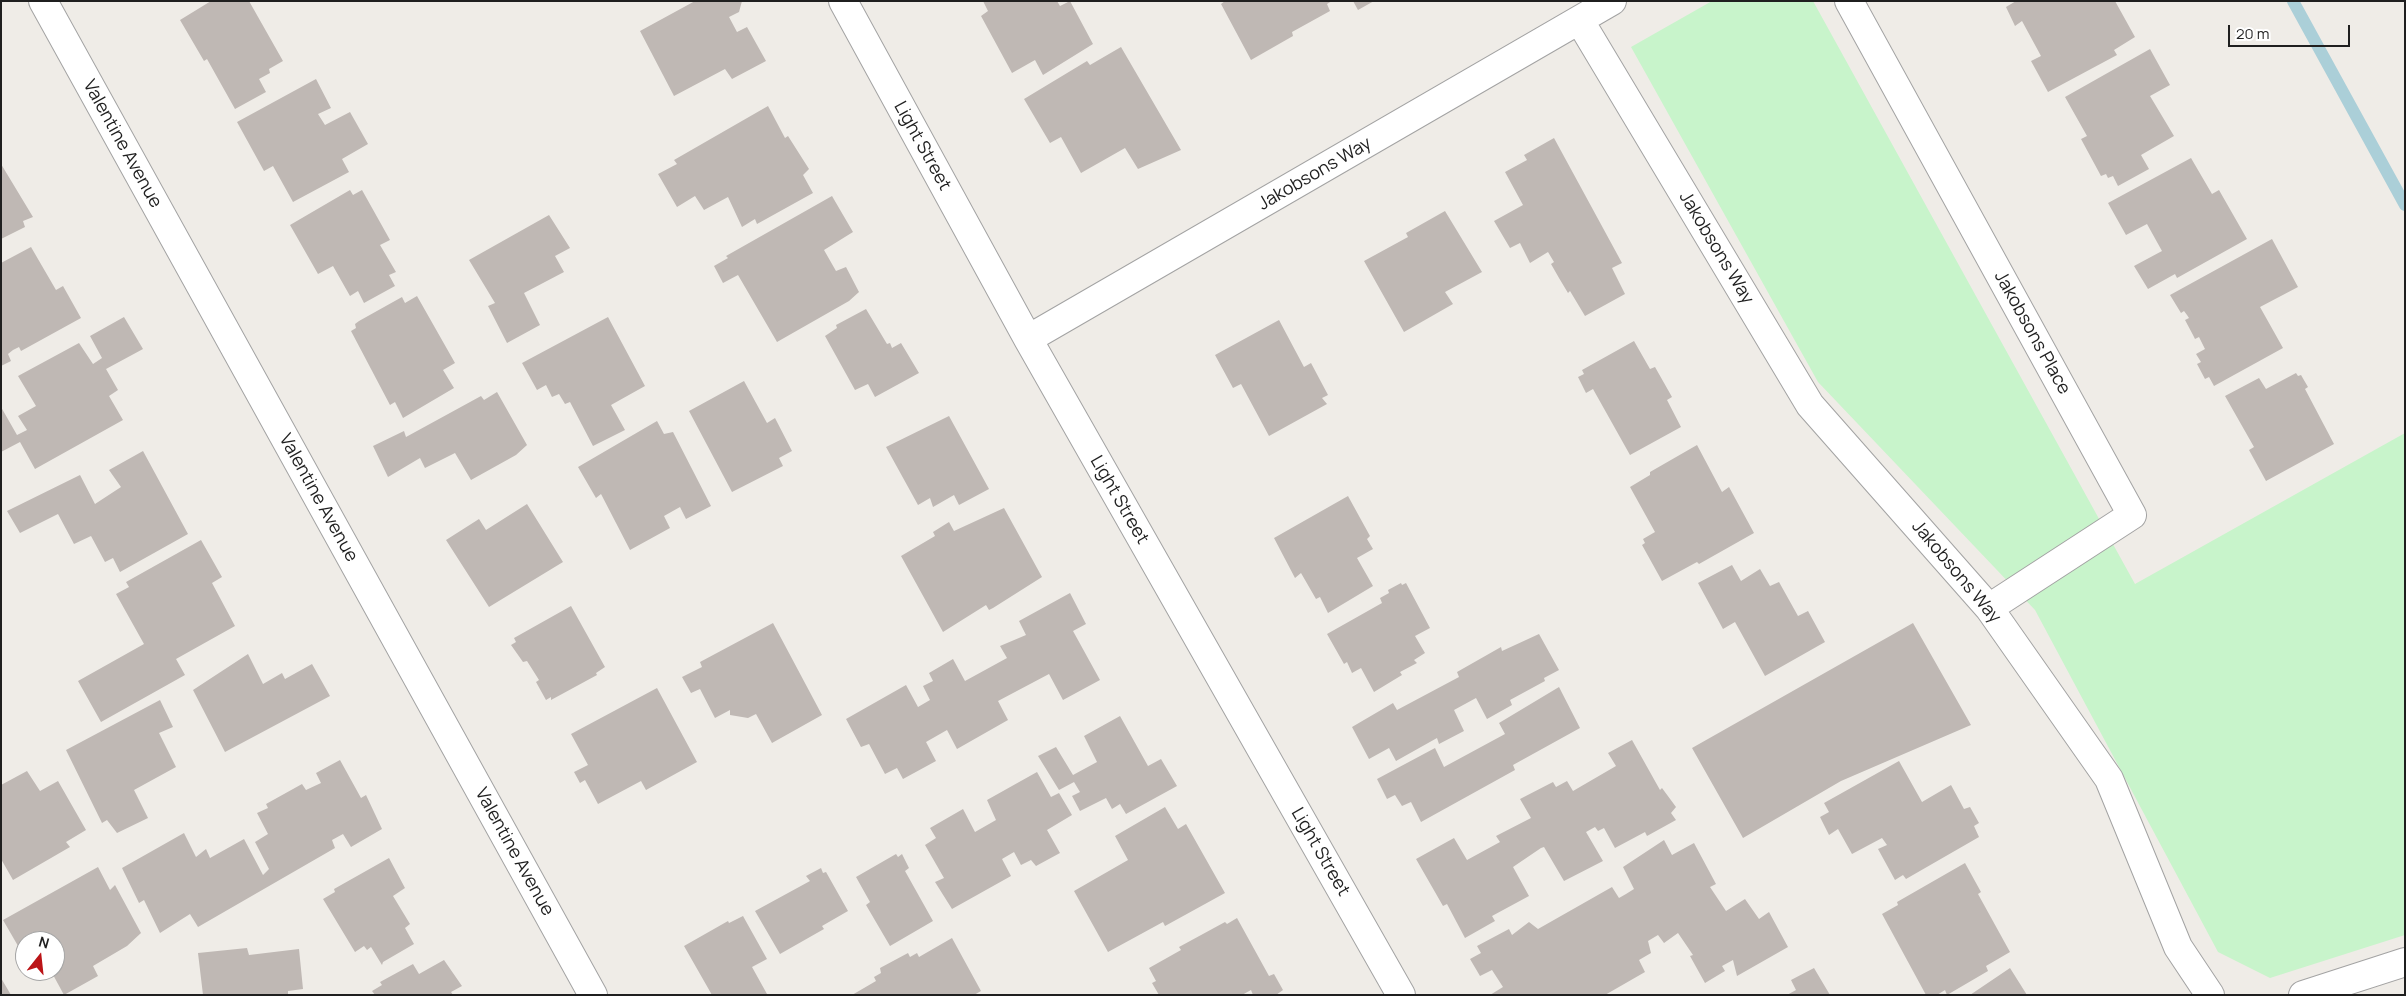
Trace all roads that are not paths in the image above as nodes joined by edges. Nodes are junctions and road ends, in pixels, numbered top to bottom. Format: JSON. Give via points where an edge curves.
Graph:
{"nodes":[{"id":1,"x":43,"y":1,"type":"edge"},
{"id":2,"x":843,"y":1,"type":"edge"},
{"id":3,"x":1612,"y":1,"type":"edge"},
{"id":4,"x":1849,"y":1,"type":"edge"},
{"id":5,"x":1580,"y":21,"type":"junction"},
{"id":6,"x":1028,"y":339,"type":"junction"},
{"id":7,"x":1989,"y":608,"type":"junction"},
{"id":8,"x":2405,"y":962,"type":"edge"},
{"id":9,"x":593,"y":995,"type":"edge"},
{"id":10,"x":1401,"y":995,"type":"edge"},
{"id":11,"x":2210,"y":995,"type":"edge"},
{"id":12,"x":2302,"y":995,"type":"edge"}],
"edges":[{"from":1,"to":9,"type":"street","name":"Valentine Avenue"},
{"from":2,"to":6,"type":"street","name":"Light Street"},
{"from":3,"to":5,"type":"street"},
{"from":4,"to":7,"type":"street","name":"Jakobsons Place","via":[[2132,515]]},
{"from":5,"to":6,"type":"street","name":"Jakobsons Way"},
{"from":5,"to":7,"type":"street","name":"Jakobsons Way","via":[[1810,404]]},
{"from":6,"to":10,"type":"street","name":"Light Street"},
{"from":7,"to":11,"type":"street","name":"Jakobsons Way","via":[[2109,778],[2178,946]]},
{"from":8,"to":12,"type":"street"}]}
